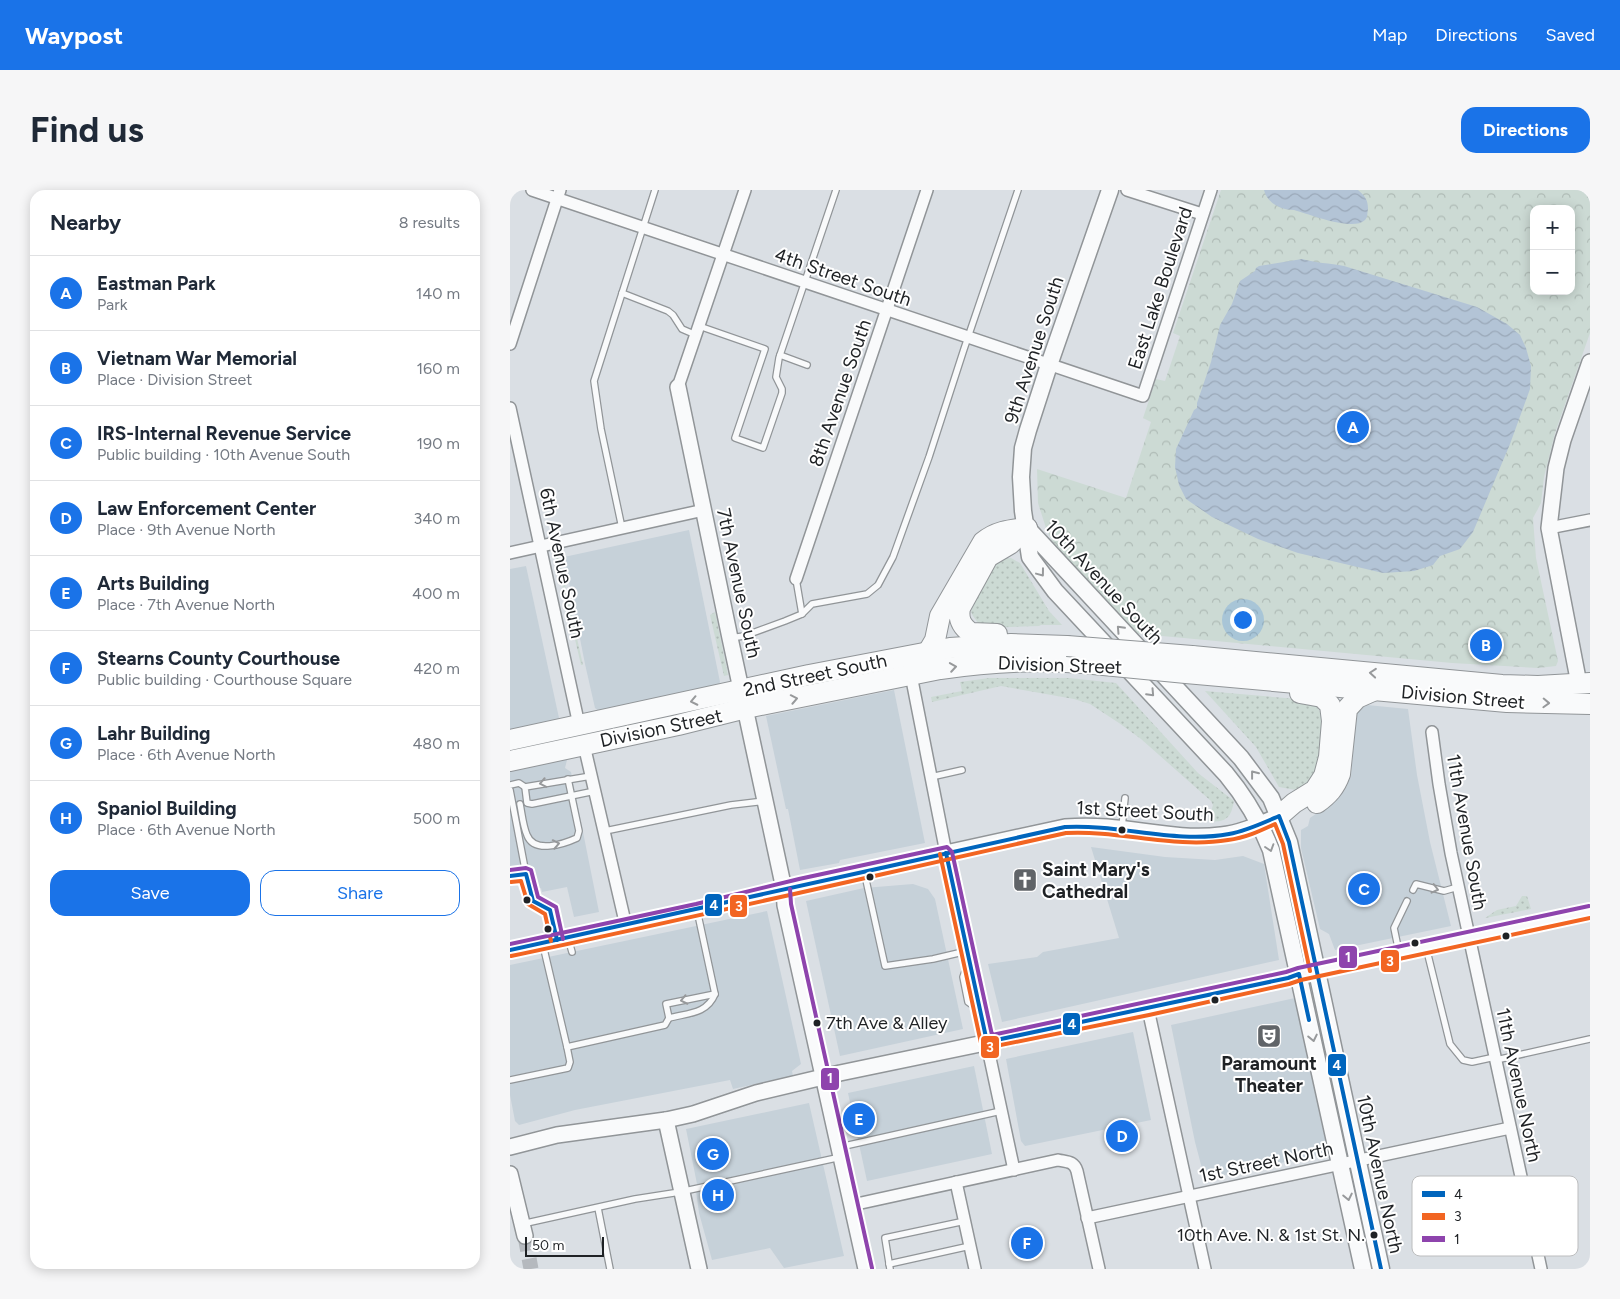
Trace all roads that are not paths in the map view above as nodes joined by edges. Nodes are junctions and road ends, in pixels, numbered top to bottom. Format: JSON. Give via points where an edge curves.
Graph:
{"nodes":[{"id":1,"x":532,"y":190,"type":"edge"},
{"id":2,"x":655,"y":190,"type":"edge"},
{"id":3,"x":745,"y":190,"type":"edge"},
{"id":4,"x":836,"y":190,"type":"edge"},
{"id":5,"x":926,"y":190,"type":"edge"},
{"id":6,"x":1018,"y":190,"type":"edge"},
{"id":7,"x":1110,"y":190,"type":"edge"},
{"id":8,"x":1127,"y":190,"type":"edge"},
{"id":9,"x":1211,"y":190,"type":"edge"},
{"id":10,"x":559,"y":194,"type":"edge"},
{"id":11,"x":1202,"y":214,"type":"junction"},
{"id":12,"x":642,"y":227,"type":"junction"},
{"id":13,"x":723,"y":254,"type":"junction"},
{"id":14,"x":804,"y":282,"type":"junction"},
{"id":15,"x":622,"y":293,"type":"junction"},
{"id":16,"x":886,"y":310,"type":"junction"},
{"id":17,"x":697,"y":330,"type":"junction"},
{"id":18,"x":968,"y":337,"type":"junction"},
{"id":19,"x":510,"y":344,"type":"edge"},
{"id":20,"x":780,"y":355,"type":"junction"},
{"id":21,"x":1590,"y":362,"type":"edge"},
{"id":22,"x":1049,"y":364,"type":"junction"},
{"id":23,"x":807,"y":365,"type":"dead end"},
{"id":24,"x":678,"y":387,"type":"joint"},
{"id":25,"x":1143,"y":396,"type":"joint"},
{"id":26,"x":510,"y":408,"type":"edge"},
{"id":27,"x":704,"y":510,"type":"junction"},
{"id":28,"x":1590,"y":520,"type":"edge"},
{"id":29,"x":622,"y":528,"type":"junction"},
{"id":30,"x":1027,"y":528,"type":"junction"},
{"id":31,"x":1549,"y":528,"type":"junction"},
{"id":32,"x":540,"y":547,"type":"junction"},
{"id":33,"x":510,"y":553,"type":"edge"},
{"id":34,"x":796,"y":580,"type":"joint"},
{"id":35,"x":802,"y":614,"type":"junction"},
{"id":36,"x":730,"y":638,"type":"junction"},
{"id":37,"x":1061,"y":641,"type":"junction"},
{"id":38,"x":1124,"y":650,"type":"joint"},
{"id":39,"x":928,"y":652,"type":"junction"},
{"id":40,"x":1189,"y":664,"type":"junction"},
{"id":41,"x":911,"y":675,"type":"junction"},
{"id":42,"x":1213,"y":679,"type":"junction"},
{"id":43,"x":1585,"y":684,"type":"edge"},
{"id":44,"x":1375,"y":690,"type":"junction"},
{"id":45,"x":743,"y":699,"type":"junction"},
{"id":46,"x":1589,"y":708,"type":"edge"},
{"id":47,"x":579,"y":725,"type":"junction"},
{"id":48,"x":1432,"y":732,"type":"dead end"},
{"id":49,"x":510,"y":740,"type":"edge"},
{"id":50,"x":584,"y":745,"type":"junction"},
{"id":51,"x":510,"y":761,"type":"edge"},
{"id":52,"x":962,"y":770,"type":"dead end"},
{"id":53,"x":591,"y":776,"type":"junction"},
{"id":54,"x":931,"y":777,"type":"junction"},
{"id":55,"x":568,"y":779,"type":"junction"},
{"id":56,"x":510,"y":785,"type":"edge"},
{"id":57,"x":525,"y":787,"type":"junction"},
{"id":58,"x":510,"y":790,"type":"edge"},
{"id":59,"x":595,"y":792,"type":"junction"},
{"id":60,"x":572,"y":797,"type":"junction"},
{"id":61,"x":1125,"y":798,"type":"dead end"},
{"id":62,"x":764,"y":801,"type":"junction"},
{"id":63,"x":528,"y":803,"type":"junction"},
{"id":64,"x":513,"y":804,"type":"junction"},
{"id":65,"x":520,"y":804,"type":"junction"},
{"id":66,"x":1270,"y":820,"type":"junction"},
{"id":67,"x":1122,"y":829,"type":"junction"},
{"id":68,"x":605,"y":831,"type":"junction"},
{"id":69,"x":946,"y":853,"type":"junction"},
{"id":70,"x":864,"y":871,"type":"junction"},
{"id":71,"x":526,"y":874,"type":"junction"},
{"id":72,"x":510,"y":876,"type":"edge"},
{"id":73,"x":1459,"y":886,"type":"junction"},
{"id":74,"x":784,"y":889,"type":"junction"},
{"id":75,"x":1413,"y":890,"type":"dead end"},
{"id":76,"x":1407,"y":902,"type":"dead end"},
{"id":77,"x":697,"y":910,"type":"junction"},
{"id":78,"x":1590,"y":912,"type":"edge"},
{"id":79,"x":626,"y":926,"type":"junction"},
{"id":80,"x":1469,"y":937,"type":"junction"},
{"id":81,"x":560,"y":943,"type":"junction"},
{"id":82,"x":1426,"y":946,"type":"junction"},
{"id":83,"x":510,"y":950,"type":"edge"},
{"id":84,"x":1399,"y":952,"type":"junction"},
{"id":85,"x":968,"y":956,"type":"junction"},
{"id":86,"x":1316,"y":970,"type":"junction"},
{"id":87,"x":1299,"y":974,"type":"junction"},
{"id":88,"x":715,"y":994,"type":"junction"},
{"id":89,"x":1148,"y":1009,"type":"junction"},
{"id":90,"x":669,"y":1018,"type":"junction"},
{"id":91,"x":1590,"y":1039,"type":"edge"},
{"id":92,"x":987,"y":1042,"type":"junction"},
{"id":93,"x":567,"y":1048,"type":"junction"},
{"id":94,"x":1495,"y":1058,"type":"junction"},
{"id":95,"x":824,"y":1077,"type":"junction"},
{"id":96,"x":510,"y":1080,"type":"edge"},
{"id":97,"x":1001,"y":1111,"type":"junction"},
{"id":98,"x":666,"y":1120,"type":"junction"},
{"id":99,"x":1510,"y":1128,"type":"junction"},
{"id":100,"x":510,"y":1147,"type":"edge"},
{"id":101,"x":841,"y":1152,"type":"junction"},
{"id":102,"x":1349,"y":1162,"type":"junction"},
{"id":103,"x":1014,"y":1170,"type":"junction"},
{"id":104,"x":510,"y":1174,"type":"edge"},
{"id":105,"x":1521,"y":1176,"type":"edge"},
{"id":106,"x":956,"y":1182,"type":"junction"},
{"id":107,"x":680,"y":1192,"type":"junction"},
{"id":108,"x":1188,"y":1196,"type":"junction"},
{"id":109,"x":852,"y":1205,"type":"junction"},
{"id":110,"x":598,"y":1208,"type":"junction"},
{"id":111,"x":1087,"y":1218,"type":"junction"},
{"id":112,"x":965,"y":1221,"type":"junction"},
{"id":113,"x":524,"y":1230,"type":"joint"},
{"id":114,"x":970,"y":1246,"type":"junction"},
{"id":115,"x":1538,"y":1256,"type":"edge"},
{"id":116,"x":890,"y":1266,"type":"edge"},
{"id":117,"x":610,"y":1269,"type":"edge"},
{"id":118,"x":699,"y":1269,"type":"edge"},
{"id":119,"x":866,"y":1269,"type":"edge"},
{"id":120,"x":975,"y":1269,"type":"edge"},
{"id":121,"x":1099,"y":1269,"type":"edge"},
{"id":122,"x":1204,"y":1269,"type":"edge"},
{"id":123,"x":1363,"y":1269,"type":"edge"},
{"id":124,"x":1381,"y":1269,"type":"edge"},
{"id":125,"x":1541,"y":1269,"type":"edge"}],
"edges":[{"from":1,"to":10,"type":"street","name":"4th Street South"},
{"from":2,"to":12,"type":"lane"},
{"from":3,"to":13,"type":"street","name":"7th Avenue South"},
{"from":4,"to":14,"type":"lane"},
{"from":5,"to":16,"type":"street","name":"8th Avenue South"},
{"from":6,"to":18,"type":"lane"},
{"from":7,"to":22,"type":"main road","name":"9th Avenue South"},
{"from":8,"to":11,"type":"street"},
{"from":9,"to":11,"type":"street","name":"East Lake Boulevard"},
{"from":10,"to":12,"type":"street","name":"4th Street South"},
{"from":10,"to":19,"type":"street"},
{"from":11,"to":25,"type":"street","name":"East Lake Boulevard"},
{"from":12,"to":13,"type":"street","name":"4th Street South"},
{"from":12,"to":15,"type":"lane"},
{"from":13,"to":14,"type":"street","name":"4th Street South"},
{"from":13,"to":17,"type":"street","name":"7th Avenue South"},
{"from":14,"to":16,"type":"street","name":"4th Street South"},
{"from":14,"to":20,"type":"lane"},
{"from":15,"to":17,"type":"lane","via":[[668,311],[682,329]]},
{"from":15,"to":29,"type":"lane","via":[[594,381]]},
{"from":16,"to":18,"type":"street","name":"4th Street South"},
{"from":16,"to":34,"type":"street","name":"8th Avenue South"},
{"from":17,"to":20,"type":"lane","via":[[765,349],[735,438],[763,448],[782,393],[776,377]]},
{"from":17,"to":24,"type":"street","name":"7th Avenue South"},
{"from":18,"to":22,"type":"street","name":"4th Street South"},
{"from":18,"to":35,"type":"lane","via":[[893,557],[878,585],[867,594],[812,604]]},
{"from":20,"to":23,"type":"lane"},
{"from":21,"to":31,"type":"street","via":[[1558,459]]},
{"from":22,"to":25,"type":"street","name":"4th Street South"},
{"from":22,"to":30,"type":"main road","name":"9th Avenue South","via":[[1021,464]]},
{"from":24,"to":27,"type":"street","name":"7th Avenue South"},
{"from":26,"to":32,"type":"street","name":"6th Avenue South"},
{"from":27,"to":29,"type":"street"},
{"from":27,"to":36,"type":"street","name":"7th Avenue South"},
{"from":28,"to":31,"type":"street"},
{"from":29,"to":32,"type":"street"},
{"from":30,"to":37,"type":"highway","via":[[1010,544],[988,557],[963,602],[959,616],[971,633]]},
{"from":30,"to":39,"type":"highway","via":[[1000,531],[983,542],[940,616],[935,640]]},
{"from":30,"to":66,"type":"main road","name":"10th Avenue South","via":[[1030,557],[1055,590]]},
{"from":31,"to":43,"type":"street"},
{"from":32,"to":33,"type":"street"},
{"from":32,"to":47,"type":"street","name":"6th Avenue South"},
{"from":34,"to":35,"type":"lane"},
{"from":35,"to":36,"type":"lane","via":[[744,636]]},
{"from":36,"to":45,"type":"street","name":"7th Avenue South"},
{"from":38,"to":37,"type":"highway","name":"2nd Street South","one_way":true,"bridge":true},
{"from":37,"to":39,"type":"highway","name":"2nd Street South"},
{"from":38,"to":40,"type":"highway","name":"Division Street","bridge":true},
{"from":39,"to":45,"type":"highway","name":"2nd Street South","via":[[868,663]]},
{"from":41,"to":40,"type":"highway","name":"Division Street","one_way":true,"bridge":true,"via":[[999,662]]},
{"from":40,"to":42,"type":"highway","name":"Division Street"},
{"from":43,"to":40,"type":"highway","name":"Division Street","one_way":true,"via":[[1502,685]]},
{"from":45,"to":41,"type":"highway","name":"Division Street","one_way":true},
{"from":41,"to":54,"type":"street"},
{"from":42,"to":44,"type":"highway","name":"Division Street"},
{"from":42,"to":66,"type":"highway","via":[[1312,694],[1322,697],[1330,705],[1329,757],[1324,776],[1315,790]]},
{"from":44,"to":46,"type":"highway","name":"Division Street","one_way":true},
{"from":44,"to":66,"type":"highway","via":[[1357,698],[1348,709],[1340,774],[1332,790],[1298,816]]},
{"from":45,"to":47,"type":"highway","name":"2nd Street South","one_way":true},
{"from":45,"to":50,"type":"highway","name":"Division Street"},
{"from":45,"to":62,"type":"street","name":"7th Avenue South"},
{"from":47,"to":49,"type":"highway","name":"2nd Street South"},
{"from":48,"to":73,"type":"street","name":"11th Avenue South"},
{"from":50,"to":51,"type":"highway","name":"Division Street"},
{"from":50,"to":53,"type":"street"},
{"from":52,"to":54,"type":"lane"},
{"from":53,"to":55,"type":"lane"},
{"from":53,"to":59,"type":"street"},
{"from":54,"to":69,"type":"street"},
{"from":55,"to":57,"type":"lane","one_way":true},
{"from":55,"to":60,"type":"lane"},
{"from":56,"to":57,"type":"lane","via":[[519,783]]},
{"from":57,"to":63,"type":"lane"},
{"from":58,"to":64,"type":"lane"},
{"from":59,"to":60,"type":"lane"},
{"from":59,"to":68,"type":"street"},
{"from":60,"to":63,"type":"lane"},
{"from":65,"to":60,"type":"lane","one_way":true,"via":[[527,837],[532,843],[543,846],[577,838],[579,831]]},
{"from":61,"to":67,"type":"lane"},
{"from":62,"to":68,"type":"lane"},
{"from":62,"to":74,"type":"street","name":"7th Avenue South"},
{"from":63,"to":65,"type":"lane"},
{"from":64,"to":65,"type":"lane"},
{"from":64,"to":71,"type":"lane"},
{"from":66,"to":67,"type":"street","name":"1st Street South","via":[[1233,833],[1204,837]]},
{"from":66,"to":86,"type":"main road","name":"10th Avenue South","via":[[1289,842]]},
{"from":66,"to":87,"type":"main road","name":"10th Avenue South","one_way":true,"via":[[1271,850]]},
{"from":67,"to":69,"type":"street","name":"1st Street South","via":[[1065,827]]},
{"from":68,"to":79,"type":"street"},
{"from":69,"to":70,"type":"street","name":"1st Street South"},
{"from":69,"to":85,"type":"street"},
{"from":70,"to":74,"type":"street","name":"1st Street South"},
{"from":70,"to":85,"type":"lane","via":[[884,966]]},
{"from":71,"to":72,"type":"lane"},
{"from":71,"to":81,"type":"lane","via":[[532,901],[550,910]]},
{"from":75,"to":73,"type":"lane","one_way":true,"via":[[1416,884],[1444,891]]},
{"from":73,"to":80,"type":"street","name":"11th Avenue South"},
{"from":74,"to":77,"type":"street","name":"1st Street South"},
{"from":74,"to":95,"type":"street","name":"7th Avenue South"},
{"from":76,"to":84,"type":"lane","via":[[1394,928]]},
{"from":77,"to":79,"type":"street","name":"1st Street South"},
{"from":77,"to":88,"type":"lane"},
{"from":78,"to":80,"type":"street"},
{"from":79,"to":81,"type":"street","name":"1st Street South"},
{"from":80,"to":82,"type":"street"},
{"from":80,"to":94,"type":"street","name":"11th Avenue North"},
{"from":81,"to":83,"type":"street","name":"1st Street South"},
{"from":81,"to":93,"type":"lane"},
{"from":82,"to":84,"type":"street"},
{"from":82,"to":94,"type":"lane","via":[[1450,1044],[1463,1060],[1472,1062]]},
{"from":84,"to":86,"type":"street"},
{"from":85,"to":92,"type":"street"},
{"from":86,"to":87,"type":"street"},
{"from":86,"to":102,"type":"main road","name":"10th Avenue North"},
{"from":87,"to":89,"type":"street"},
{"from":87,"to":102,"type":"main road","name":"10th Avenue North","one_way":true},
{"from":88,"to":90,"type":"lane","via":[[711,1004],[702,1010]]},
{"from":88,"to":90,"type":"lane","one_way":true,"via":[[666,1004]]},
{"from":89,"to":92,"type":"street"},
{"from":89,"to":108,"type":"street"},
{"from":90,"to":93,"type":"lane","via":[[665,1025]]},
{"from":91,"to":94,"type":"lane"},
{"from":92,"to":95,"type":"street"},
{"from":92,"to":97,"type":"street"},
{"from":93,"to":96,"type":"lane","via":[[568,1068]]},
{"from":94,"to":99,"type":"street","name":"11th Avenue North"},
{"from":95,"to":98,"type":"street"},
{"from":95,"to":101,"type":"street","name":"7th Avenue South"},
{"from":97,"to":101,"type":"lane"},
{"from":97,"to":103,"type":"street"},
{"from":98,"to":100,"type":"street","via":[[557,1134]]},
{"from":98,"to":107,"type":"street"},
{"from":99,"to":102,"type":"street","name":"1st Street North"},
{"from":99,"to":105,"type":"street","name":"11th Avenue North"},
{"from":101,"to":107,"type":"lane"},
{"from":101,"to":109,"type":"street","name":"7th Avenue South"},
{"from":102,"to":108,"type":"street","name":"1st Street North"},
{"from":102,"to":123,"type":"main road","name":"10th Avenue North","one_way":true},
{"from":102,"to":124,"type":"main road","name":"10th Avenue North"},
{"from":103,"to":106,"type":"street"},
{"from":103,"to":111,"type":"street","via":[[1058,1160],[1070,1162],[1076,1166]]},
{"from":104,"to":113,"type":"street"},
{"from":106,"to":109,"type":"street"},
{"from":106,"to":112,"type":"street"},
{"from":107,"to":110,"type":"lane"},
{"from":107,"to":118,"type":"street"},
{"from":108,"to":111,"type":"street","name":"1st Street North"},
{"from":108,"to":122,"type":"street"},
{"from":109,"to":119,"type":"street","name":"7th Avenue South"},
{"from":110,"to":113,"type":"lane"},
{"from":110,"to":117,"type":"lane"},
{"from":111,"to":121,"type":"street"},
{"from":112,"to":114,"type":"street"},
{"from":112,"to":116,"type":"lane","via":[[885,1238]]},
{"from":114,"to":116,"type":"lane"},
{"from":114,"to":120,"type":"street"},
{"from":115,"to":125,"type":"street","name":"11th Avenue North"}]}
